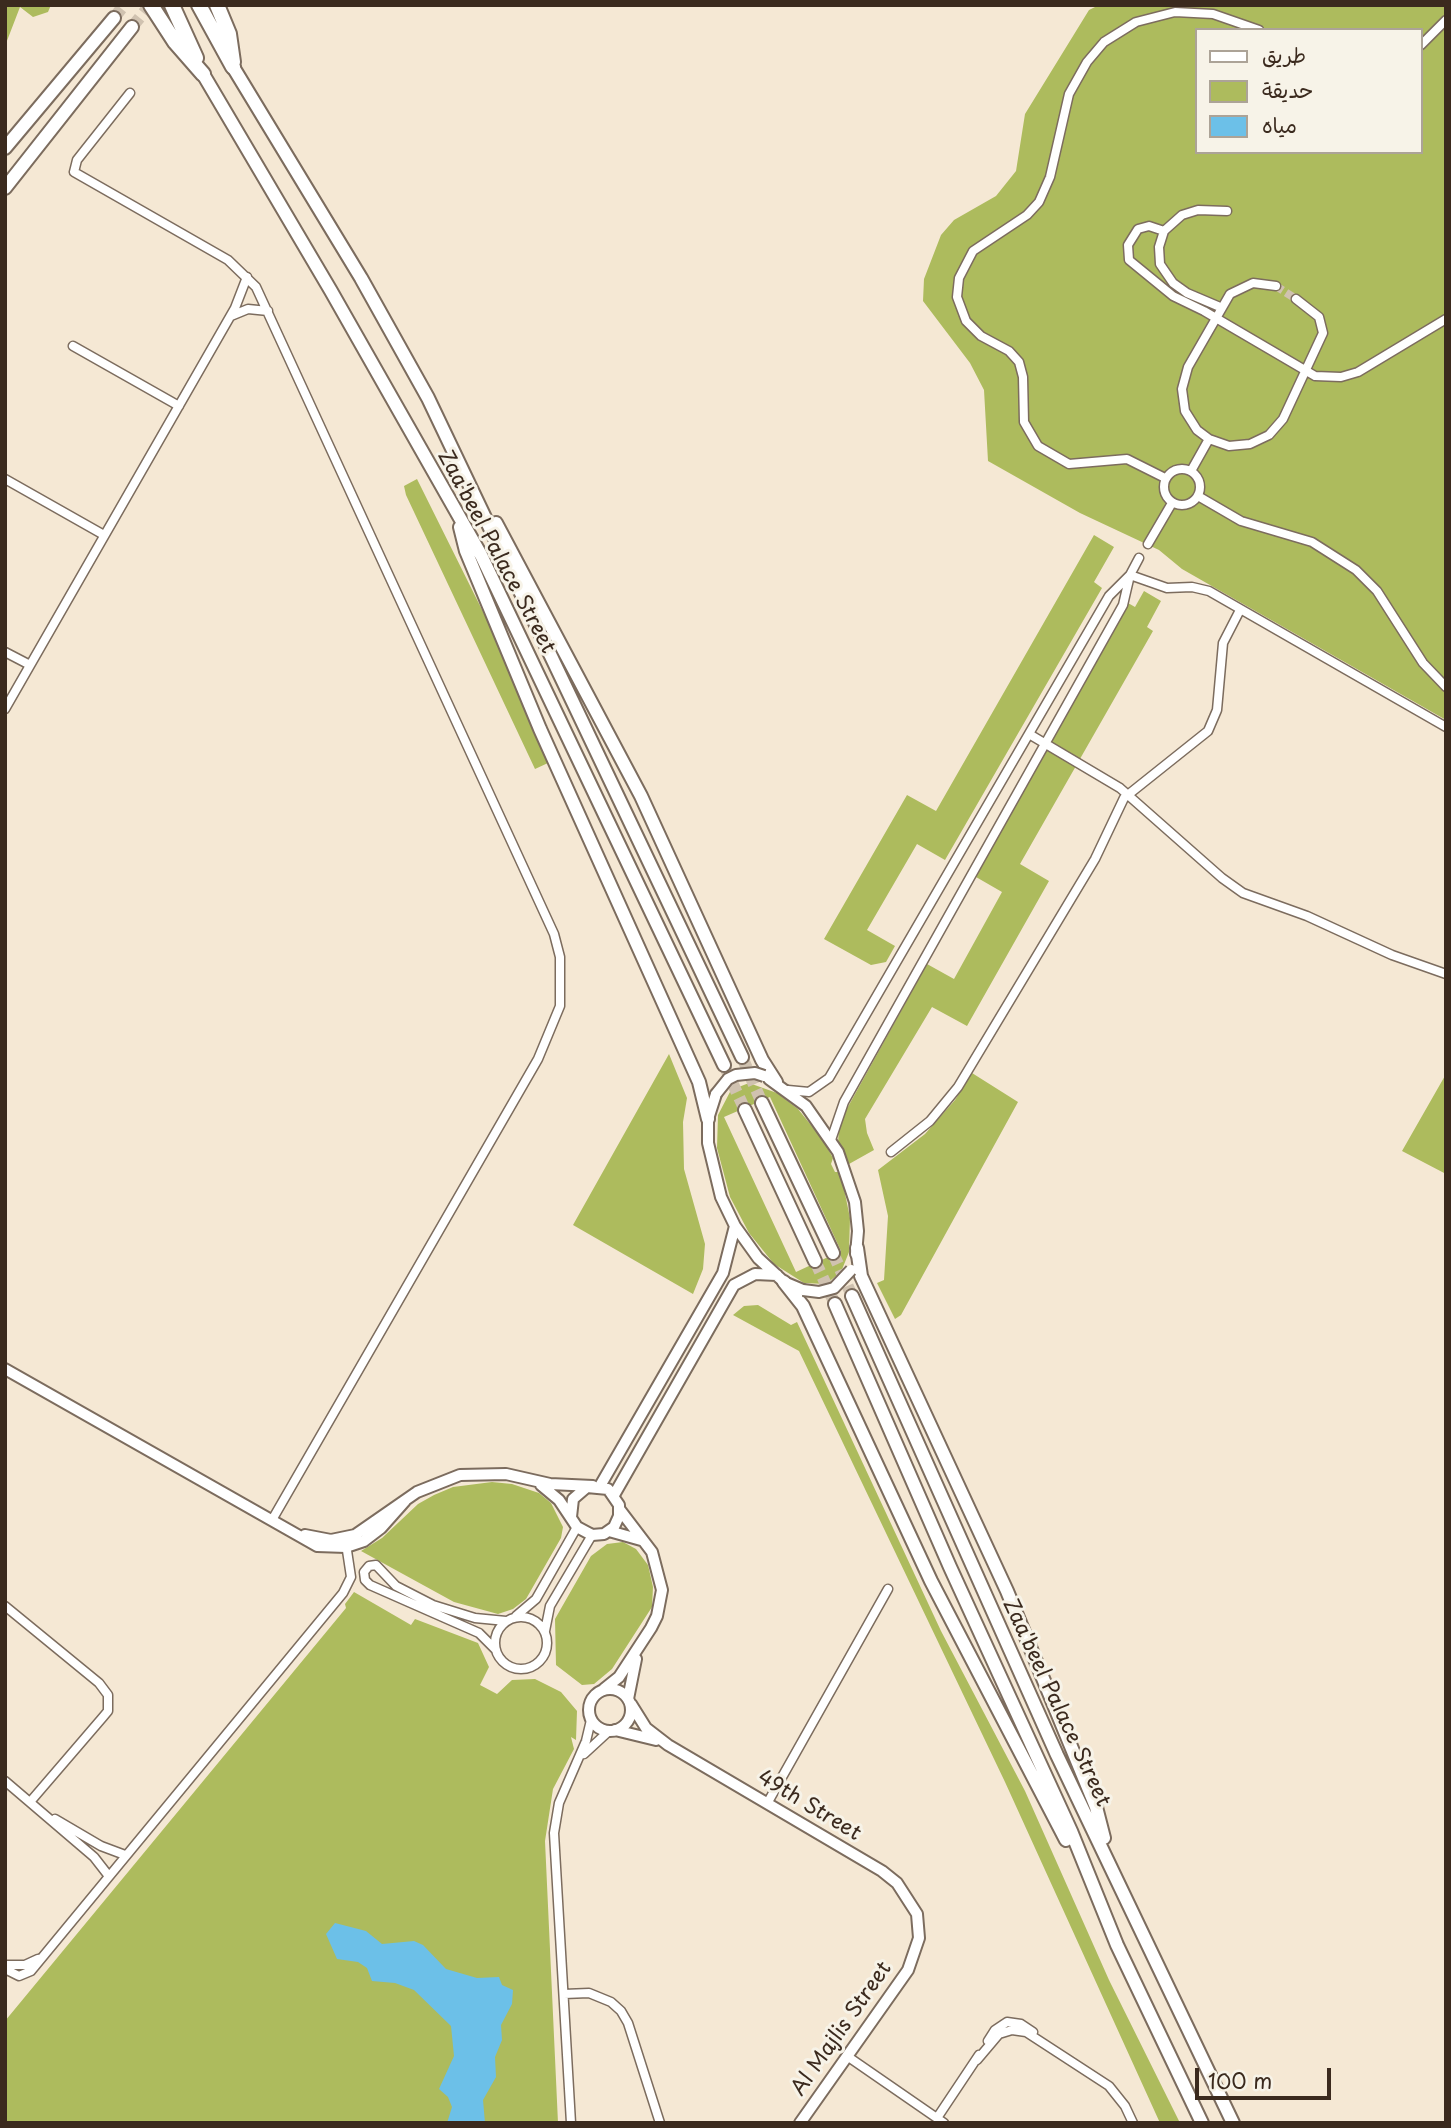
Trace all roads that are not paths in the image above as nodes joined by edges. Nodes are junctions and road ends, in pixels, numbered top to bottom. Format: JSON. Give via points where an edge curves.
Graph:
{"nodes":[{"id":1,"x":151,"y":5,"type":"edge"},
{"id":2,"x":199,"y":5,"type":"edge"},
{"id":3,"x":217,"y":5,"type":"edge"},
{"id":4,"x":171,"y":9,"type":"edge"},
{"id":5,"x":114,"y":18,"type":"tunnel mouth"},
{"id":6,"x":1446,"y":20,"type":"edge"},
{"id":7,"x":132,"y":27,"type":"tunnel mouth"},
{"id":8,"x":1253,"y":28,"type":"edge"},
{"id":9,"x":1423,"y":43,"type":"edge"},
{"id":10,"x":233,"y":67,"type":"junction"},
{"id":11,"x":203,"y":74,"type":"junction"},
{"id":12,"x":130,"y":93,"type":"dead end"},
{"id":13,"x":5,"y":148,"type":"edge"},
{"id":14,"x":5,"y":188,"type":"edge"},
{"id":15,"x":1227,"y":211,"type":"dead end"},
{"id":16,"x":1164,"y":231,"type":"junction"},
{"id":17,"x":1160,"y":264,"type":"junction"},
{"id":18,"x":247,"y":276,"type":"junction"},
{"id":19,"x":1152,"y":280,"type":"junction"},
{"id":20,"x":1276,"y":286,"type":"tunnel mouth"},
{"id":21,"x":1296,"y":299,"type":"tunnel mouth"},
{"id":22,"x":1220,"y":307,"type":"junction"},
{"id":23,"x":268,"y":311,"type":"junction"},
{"id":24,"x":1214,"y":317,"type":"junction"},
{"id":25,"x":229,"y":318,"type":"junction"},
{"id":26,"x":1446,"y":319,"type":"edge"},
{"id":27,"x":73,"y":346,"type":"dead end"},
{"id":28,"x":1306,"y":373,"type":"junction"},
{"id":29,"x":179,"y":406,"type":"junction"},
{"id":30,"x":1209,"y":439,"type":"junction"},
{"id":31,"x":1191,"y":471,"type":"junction"},
{"id":32,"x":1166,"y":478,"type":"junction"},
{"id":33,"x":5,"y":479,"type":"edge"},
{"id":34,"x":1198,"y":496,"type":"junction"},
{"id":35,"x":1172,"y":503,"type":"junction"},
{"id":36,"x":480,"y":505,"type":"junction"},
{"id":37,"x":459,"y":520,"type":"junction"},
{"id":38,"x":104,"y":535,"type":"junction"},
{"id":39,"x":1148,"y":544,"type":"dead end"},
{"id":40,"x":1139,"y":558,"type":"dead end"},
{"id":41,"x":1130,"y":575,"type":"junction"},
{"id":42,"x":1240,"y":610,"type":"junction"},
{"id":43,"x":5,"y":652,"type":"edge"},
{"id":44,"x":30,"y":665,"type":"junction"},
{"id":45,"x":1446,"y":687,"type":"edge"},
{"id":46,"x":5,"y":709,"type":"edge"},
{"id":47,"x":1446,"y":727,"type":"edge"},
{"id":48,"x":1029,"y":734,"type":"junction"},
{"id":49,"x":1045,"y":743,"type":"junction"},
{"id":50,"x":1128,"y":794,"type":"junction"},
{"id":51,"x":1446,"y":974,"type":"edge"},
{"id":52,"x":742,"y":1057,"type":"tunnel mouth"},
{"id":53,"x":724,"y":1065,"type":"tunnel mouth"},
{"id":54,"x":781,"y":1086,"type":"junction"},
{"id":55,"x":762,"y":1102,"type":"tunnel mouth"},
{"id":56,"x":745,"y":1110,"type":"tunnel mouth"},
{"id":57,"x":708,"y":1119,"type":"junction"},
{"id":58,"x":831,"y":1140,"type":"junction"},
{"id":59,"x":891,"y":1152,"type":"dead end"},
{"id":60,"x":736,"y":1226,"type":"junction"},
{"id":61,"x":857,"y":1248,"type":"junction"},
{"id":62,"x":833,"y":1253,"type":"tunnel mouth"},
{"id":63,"x":815,"y":1261,"type":"tunnel mouth"},
{"id":64,"x":780,"y":1279,"type":"junction"},
{"id":65,"x":852,"y":1296,"type":"tunnel mouth"},
{"id":66,"x":835,"y":1304,"type":"tunnel mouth"},
{"id":67,"x":5,"y":1369,"type":"edge"},
{"id":68,"x":535,"y":1482,"type":"junction"},
{"id":69,"x":597,"y":1486,"type":"junction"},
{"id":70,"x":614,"y":1495,"type":"junction"},
{"id":71,"x":620,"y":1510,"type":"junction"},
{"id":72,"x":571,"y":1517,"type":"junction"},
{"id":73,"x":272,"y":1520,"type":"junction"},
{"id":74,"x":577,"y":1527,"type":"junction"},
{"id":75,"x":609,"y":1531,"type":"junction"},
{"id":76,"x":592,"y":1535,"type":"junction"},
{"id":77,"x":644,"y":1541,"type":"junction"},
{"id":78,"x":347,"y":1543,"type":"junction"},
{"id":79,"x":888,"y":1589,"type":"dead end"},
{"id":80,"x":5,"y":1606,"type":"edge"},
{"id":81,"x":515,"y":1617,"type":"junction"},
{"id":82,"x":506,"y":1621,"type":"junction"},
{"id":83,"x":545,"y":1634,"type":"junction"},
{"id":84,"x":640,"y":1647,"type":"junction"},
{"id":85,"x":496,"y":1650,"type":"junction"},
{"id":86,"x":604,"y":1689,"type":"junction"},
{"id":87,"x":630,"y":1702,"type":"junction"},
{"id":88,"x":591,"y":1720,"type":"junction"},
{"id":89,"x":612,"y":1731,"type":"junction"},
{"id":90,"x":668,"y":1745,"type":"junction"},
{"id":91,"x":578,"y":1762,"type":"junction"},
{"id":92,"x":5,"y":1781,"type":"edge"},
{"id":93,"x":30,"y":1802,"type":"junction"},
{"id":94,"x":768,"y":1802,"type":"junction"},
{"id":95,"x":52,"y":1818,"type":"junction"},
{"id":96,"x":125,"y":1855,"type":"junction"},
{"id":97,"x":1107,"y":1856,"type":"junction"},
{"id":98,"x":1082,"y":1861,"type":"junction"},
{"id":99,"x":108,"y":1875,"type":"junction"},
{"id":100,"x":917,"y":1914,"type":"joint"},
{"id":101,"x":5,"y":1967,"type":"edge"},
{"id":102,"x":564,"y":1994,"type":"junction"},
{"id":103,"x":847,"y":2056,"type":"junction"},
{"id":104,"x":941,"y":2120,"type":"edge"},
{"id":105,"x":571,"y":2123,"type":"edge"},
{"id":106,"x":660,"y":2123,"type":"edge"},
{"id":107,"x":800,"y":2123,"type":"edge"},
{"id":108,"x":1133,"y":2123,"type":"edge"},
{"id":109,"x":1202,"y":2123,"type":"edge"},
{"id":110,"x":1233,"y":2123,"type":"edge"}],
"edges":[{"from":1,"to":11,"type":"highway"},
{"from":2,"to":10,"type":"highway"},
{"from":3,"to":10,"type":"highway","via":[[229,34]]},
{"from":4,"to":11,"type":"highway"},
{"from":5,"to":13,"type":"main road"},
{"from":6,"to":9,"type":"street"},
{"from":7,"to":14,"type":"main road"},
{"from":8,"to":32,"type":"street","via":[[1213,14],[1175,12],[1136,22],[1104,42],[1069,94],[1050,177],[1039,202],[973,251],[958,278],[957,297],[966,321],[1019,362],[1024,422],[1038,446],[1069,464],[1127,459]]},
{"from":10,"to":36,"type":"main road","name":"Zaa'beel Palace Street","via":[[362,278]]},
{"from":11,"to":37,"type":"main road","name":"Zaa'beel Palace Street","via":[[352,326]]},
{"from":12,"to":18,"type":"street","via":[[76,160],[74,172],[221,256]]},
{"from":15,"to":16,"type":"street","via":[[1190,212]]},
{"from":16,"to":17,"type":"street"},
{"from":16,"to":19,"type":"street","via":[[1141,227],[1128,245],[1129,260]]},
{"from":17,"to":19,"type":"street"},
{"from":17,"to":22,"type":"street","via":[[1180,289]]},
{"from":18,"to":23,"type":"street"},
{"from":18,"to":25,"type":"street"},
{"from":19,"to":24,"type":"street"},
{"from":20,"to":22,"type":"street","via":[[1241,287]]},
{"from":21,"to":28,"type":"street","via":[[1313,310],[1323,326],[1322,340]]},
{"from":22,"to":24,"type":"street"},
{"from":23,"to":25,"type":"street","via":[[248,309]]},
{"from":23,"to":73,"type":"street","via":[[554,934],[562,982],[553,1030],[538,1059]]},
{"from":24,"to":28,"type":"street"},
{"from":24,"to":30,"type":"street","via":[[1182,388],[1188,418]]},
{"from":25,"to":29,"type":"street"},
{"from":26,"to":28,"type":"street","via":[[1349,375]]},
{"from":27,"to":29,"type":"street"},
{"from":28,"to":30,"type":"street","via":[[1283,419],[1269,435],[1244,446]]},
{"from":29,"to":38,"type":"street"},
{"from":30,"to":31,"type":"street"},
{"from":31,"to":32,"type":"street","via":[[1177,469]]},
{"from":31,"to":34,"type":"street","via":[[1199,482]]},
{"from":32,"to":35,"type":"street","via":[[1164,492]]},
{"from":33,"to":38,"type":"street"},
{"from":34,"to":35,"type":"street","via":[[1186,505]]},
{"from":34,"to":45,"type":"street","via":[[1241,521],[1300,537],[1344,561],[1377,591],[1423,663]]},
{"from":35,"to":39,"type":"street"},
{"from":36,"to":52,"type":"main road","name":"Zaa'beel Palace Street"},
{"from":36,"to":54,"type":"main road","via":[[508,543],[641,796],[762,1060]]},
{"from":37,"to":53,"type":"main road","name":"Zaa'beel Palace Street","via":[[487,567]]},
{"from":37,"to":57,"type":"main road","via":[[466,551],[540,729],[699,1082]]},
{"from":38,"to":44,"type":"street"},
{"from":40,"to":41,"type":"street"},
{"from":41,"to":42,"type":"street","via":[[1167,588],[1203,589]]},
{"from":41,"to":48,"type":"street","via":[[1109,596]]},
{"from":41,"to":49,"type":"street","via":[[1124,605]]},
{"from":42,"to":47,"type":"street"},
{"from":42,"to":50,"type":"street","via":[[1221,652],[1212,724]]},
{"from":43,"to":44,"type":"street"},
{"from":44,"to":46,"type":"street"},
{"from":48,"to":49,"type":"street"},
{"from":48,"to":54,"type":"street","via":[[829,1078],[810,1092]]},
{"from":49,"to":50,"type":"street"},
{"from":49,"to":58,"type":"street","via":[[844,1102]]},
{"from":50,"to":51,"type":"street","via":[[1243,893]]},
{"from":50,"to":59,"type":"street","via":[[1098,853],[958,1087],[930,1121]]},
{"from":54,"to":57,"type":"street","bridge":true,"via":[[755,1073],[736,1075],[721,1086]]},
{"from":54,"to":58,"type":"street","via":[[806,1106]]},
{"from":55,"to":62,"type":"main road"},
{"from":56,"to":63,"type":"main road"},
{"from":57,"to":60,"type":"street","via":[[712,1169]]},
{"from":58,"to":61,"type":"street","via":[[855,1202]]},
{"from":60,"to":64,"type":"street","via":[[758,1258]]},
{"from":60,"to":69,"type":"street","via":[[723,1273]]},
{"from":61,"to":64,"type":"street","bridge":true,"via":[[851,1270],[827,1291],[803,1290]]},
{"from":61,"to":97,"type":"main road","via":[[862,1276],[1007,1591],[1087,1785]]},
{"from":64,"to":70,"type":"street","via":[[747,1276],[729,1292]]},
{"from":64,"to":98,"type":"main road","via":[[803,1306],[973,1665]]},
{"from":65,"to":97,"type":"main road","name":"Zaa'beel Palace Street","via":[[967,1558]]},
{"from":66,"to":98,"type":"main road","name":"Zaa'beel Palace Street"},
{"from":67,"to":73,"type":"street"},
{"from":68,"to":69,"type":"street"},
{"from":68,"to":72,"type":"street","via":[[559,1500]]},
{"from":68,"to":78,"type":"street","via":[[498,1473],[460,1475],[405,1500],[372,1535]]},
{"from":69,"to":70,"type":"street"},
{"from":69,"to":72,"type":"street","via":[[577,1494]]},
{"from":70,"to":71,"type":"street"},
{"from":71,"to":75,"type":"street"},
{"from":71,"to":77,"type":"street"},
{"from":72,"to":74,"type":"street"},
{"from":73,"to":78,"type":"street","via":[[317,1546]]},
{"from":74,"to":76,"type":"street"},
{"from":74,"to":81,"type":"street","via":[[536,1599]]},
{"from":75,"to":76,"type":"street"},
{"from":75,"to":77,"type":"street"},
{"from":76,"to":83,"type":"street","via":[[550,1606]]},
{"from":77,"to":84,"type":"street","via":[[658,1564],[663,1590],[657,1616]]},
{"from":78,"to":96,"type":"street","via":[[351,1577],[344,1593]]},
{"from":79,"to":94,"type":"street"},
{"from":80,"to":93,"type":"street","via":[[108,1695],[108,1711]]},
{"from":81,"to":82,"type":"street"},
{"from":81,"to":83,"type":"street","via":[[530,1618]]},
{"from":82,"to":85,"type":"street","via":[[496,1634]]},
{"from":82,"to":85,"type":"street","via":[[475,1618],[433,1605],[396,1586],[376,1565],[364,1572],[370,1585],[479,1633]]},
{"from":83,"to":85,"type":"street","via":[[544,1654],[529,1667],[506,1664]]},
{"from":84,"to":86,"type":"street","via":[[619,1677]]},
{"from":84,"to":87,"type":"street","via":[[632,1669]]},
{"from":86,"to":87,"type":"street","via":[[616,1689]]},
{"from":86,"to":88,"type":"street","via":[[591,1699]]},
{"from":87,"to":89,"type":"street","via":[[628,1721]]},
{"from":87,"to":90,"type":"street","name":"49th Street","via":[[646,1728]]},
{"from":88,"to":89,"type":"street"},
{"from":88,"to":91,"type":"street"},
{"from":89,"to":90,"type":"street","name":"49th Street"},
{"from":89,"to":91,"type":"street"},
{"from":90,"to":94,"type":"street","name":"49th Street"},
{"from":91,"to":102,"type":"street","via":[[561,1796],[554,1833]]},
{"from":92,"to":93,"type":"street"},
{"from":93,"to":95,"type":"street"},
{"from":94,"to":100,"type":"street","name":"49th Street","via":[[882,1871],[909,1898]]},
{"from":95,"to":96,"type":"street"},
{"from":95,"to":99,"type":"street"},
{"from":96,"to":99,"type":"street"},
{"from":97,"to":110,"type":"main road","name":"Zaa'beel Palace Street"},
{"from":98,"to":109,"type":"main road","name":"Zaa'beel Palace Street"},
{"from":99,"to":101,"type":"street","via":[[25,1975],[12,1974]]},
{"from":100,"to":103,"type":"street","name":"Al Majlis Street","via":[[919,1938],[913,1960]]},
{"from":102,"to":105,"type":"street"},
{"from":102,"to":106,"type":"street","via":[[589,1993],[621,2011]]},
{"from":103,"to":104,"type":"street"},
{"from":103,"to":107,"type":"street","name":"Al Majlis Street"},
{"from":104,"to":108,"type":"street","via":[[995,2029],[1007,2022],[1021,2024],[1109,2086]]}]}
